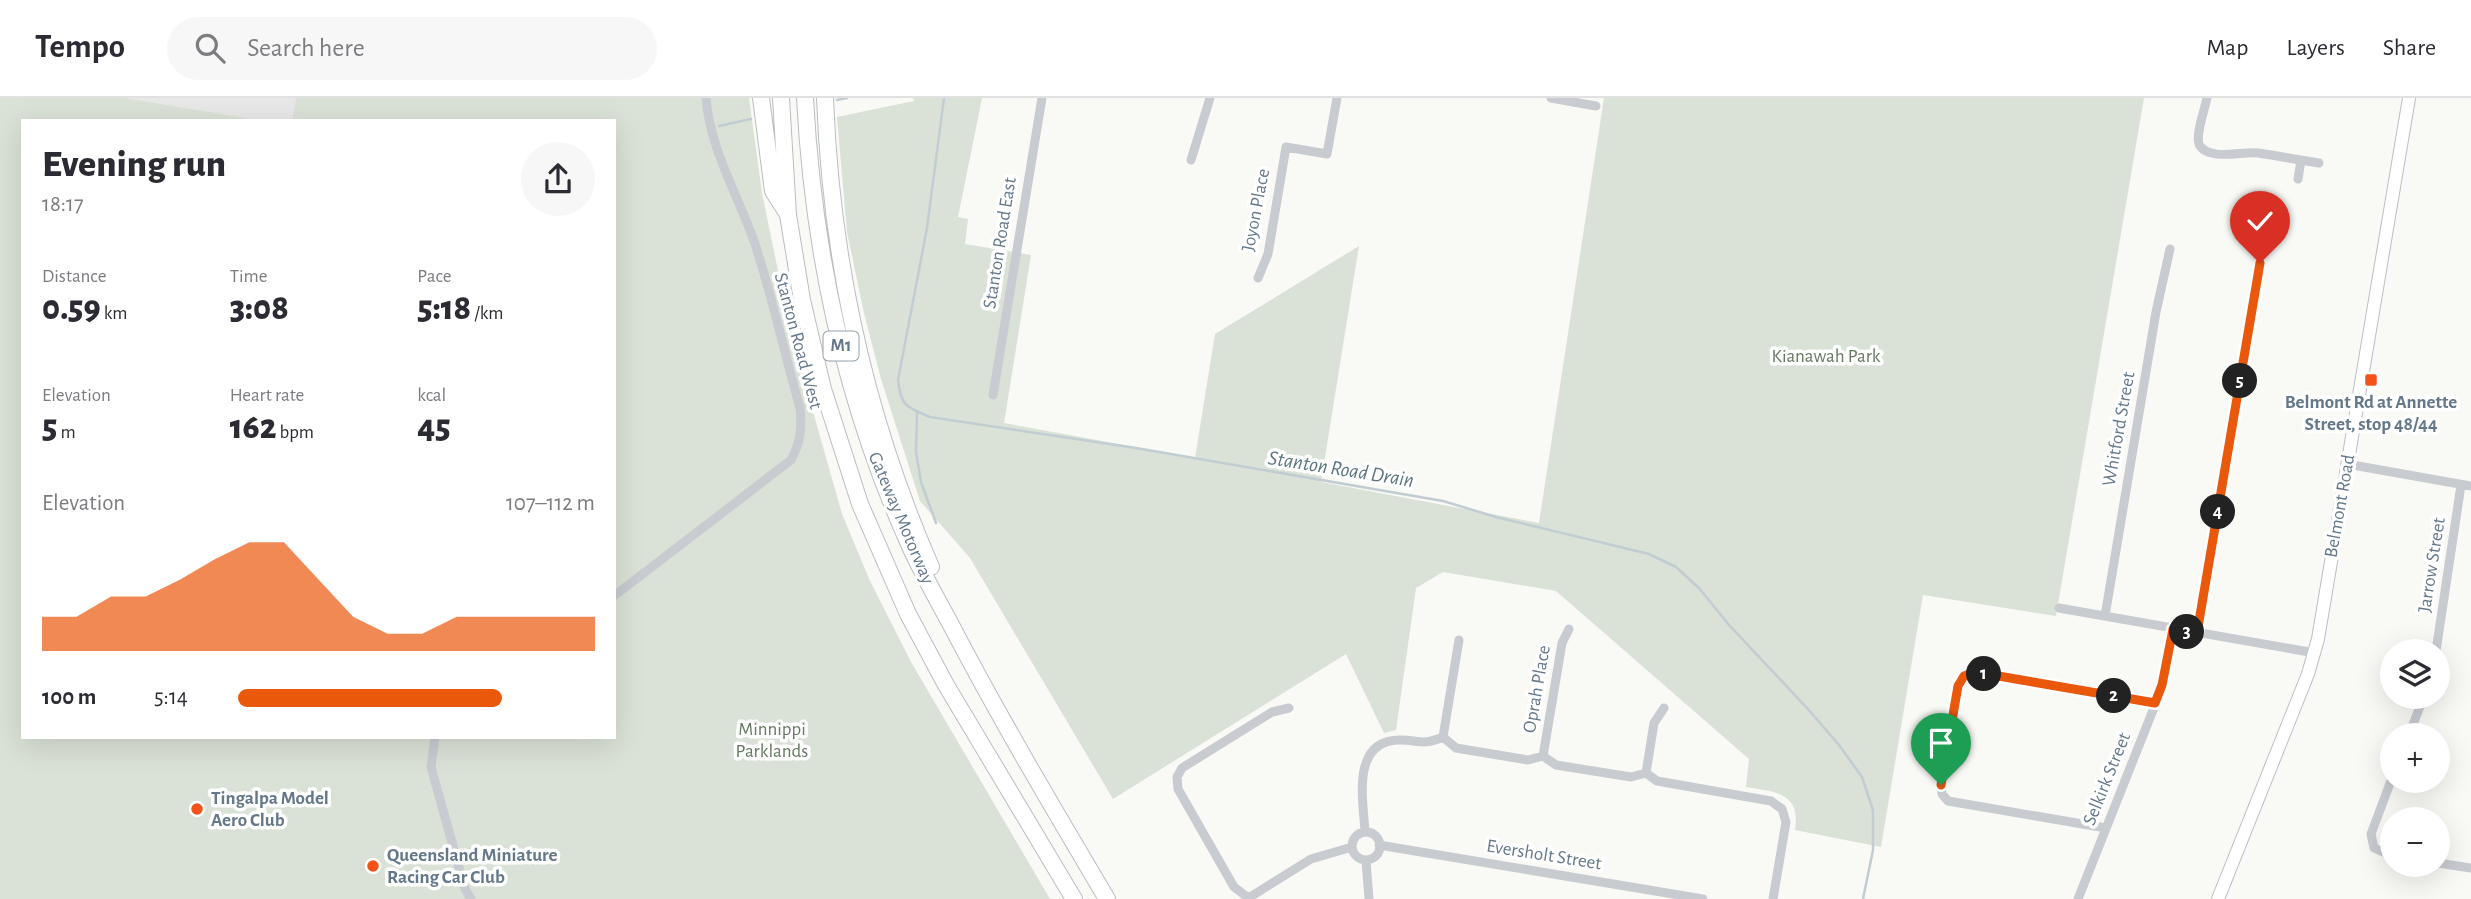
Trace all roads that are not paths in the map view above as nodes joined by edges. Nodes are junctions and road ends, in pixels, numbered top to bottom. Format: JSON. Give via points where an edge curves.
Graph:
{"nodes":[{"id":1,"x":706,"y":98,"type":"edge"},
{"id":2,"x":761,"y":98,"type":"edge"},
{"id":3,"x":781,"y":98,"type":"edge"},
{"id":4,"x":805,"y":98,"type":"edge"},
{"id":5,"x":825,"y":98,"type":"edge"},
{"id":6,"x":1042,"y":98,"type":"edge"},
{"id":7,"x":1210,"y":98,"type":"edge"},
{"id":8,"x":1337,"y":98,"type":"edge"},
{"id":9,"x":1551,"y":98,"type":"edge"},
{"id":10,"x":2207,"y":98,"type":"edge"},
{"id":11,"x":2409,"y":98,"type":"edge"},
{"id":12,"x":1596,"y":106,"type":"dead end"},
{"id":13,"x":1191,"y":160,"type":"dead end"},
{"id":14,"x":2301,"y":160,"type":"junction"},
{"id":15,"x":2319,"y":163,"type":"dead end"},
{"id":16,"x":2298,"y":179,"type":"dead end"},
{"id":17,"x":788,"y":215,"type":"junction"},
{"id":18,"x":2170,"y":249,"type":"dead end"},
{"id":19,"x":2260,"y":263,"type":"dead end"},
{"id":20,"x":1258,"y":278,"type":"dead end"},
{"id":21,"x":993,"y":395,"type":"dead end"},
{"id":22,"x":2347,"y":464,"type":"junction"},
{"id":23,"x":2466,"y":486,"type":"edge"},
{"id":24,"x":616,"y":594,"type":"edge"},
{"id":25,"x":938,"y":601,"type":"junction"},
{"id":26,"x":2059,"y":608,"type":"dead end"},
{"id":27,"x":2105,"y":616,"type":"junction"},
{"id":28,"x":1569,"y":629,"type":"dead end"},
{"id":29,"x":2173,"y":629,"type":"junction"},
{"id":30,"x":2197,"y":633,"type":"junction"},
{"id":31,"x":1459,"y":639,"type":"dead end"},
{"id":32,"x":2438,"y":639,"type":"edge"},
{"id":33,"x":2315,"y":653,"type":"junction"},
{"id":34,"x":2155,"y":703,"type":"junction"},
{"id":35,"x":1289,"y":708,"type":"dead end"},
{"id":36,"x":1664,"y":708,"type":"dead end"},
{"id":37,"x":1443,"y":737,"type":"junction"},
{"id":38,"x":435,"y":739,"type":"edge"},
{"id":39,"x":1543,"y":756,"type":"junction"},
{"id":40,"x":1646,"y":773,"type":"junction"},
{"id":41,"x":2380,"y":810,"type":"edge"},
{"id":42,"x":2106,"y":828,"type":"junction"},
{"id":43,"x":1365,"y":831,"type":"junction"},
{"id":44,"x":1379,"y":845,"type":"junction"},
{"id":45,"x":1352,"y":847,"type":"junction"},
{"id":46,"x":2380,"y":851,"type":"edge"},
{"id":47,"x":1366,"y":861,"type":"junction"},
{"id":48,"x":2450,"y":865,"type":"edge"},
{"id":49,"x":2471,"y":868,"type":"edge"},
{"id":50,"x":1686,"y":897,"type":"edge"},
{"id":51,"x":1250,"y":898,"type":"edge"},
{"id":52,"x":471,"y":899,"type":"edge"},
{"id":53,"x":1074,"y":899,"type":"edge"},
{"id":54,"x":1107,"y":899,"type":"edge"},
{"id":55,"x":1369,"y":899,"type":"edge"},
{"id":56,"x":1703,"y":899,"type":"edge"},
{"id":57,"x":1773,"y":899,"type":"edge"},
{"id":58,"x":2078,"y":899,"type":"edge"},
{"id":59,"x":2218,"y":899,"type":"edge"}],
"edges":[{"from":1,"to":24,"type":"street","name":"Stanton Road West","via":[[722,166],[754,241],[802,429],[791,460]]},
{"from":2,"to":17,"type":"highway","via":[[773,191]]},
{"from":3,"to":17,"type":"highway","name":"Gateway Motorway","number":"M1"},
{"from":4,"to":25,"type":"highway","name":"Gateway Motorway","number":"M1","via":[[820,245],[843,352],[893,506]]},
{"from":5,"to":25,"type":"highway","via":[[839,258],[852,326],[878,428],[939,584]]},
{"from":6,"to":21,"type":"street","name":"Stanton Road East"},
{"from":7,"to":13,"type":"street"},
{"from":8,"to":20,"type":"street","name":"Joyon Place","via":[[1327,154],[1286,147],[1268,254]]},
{"from":9,"to":12,"type":"street"},
{"from":10,"to":14,"type":"street","via":[[2197,138],[2208,152],[2255,152]]},
{"from":11,"to":22,"type":"main road","name":"Belmont Road"},
{"from":14,"to":15,"type":"street"},
{"from":14,"to":16,"type":"street"},
{"from":17,"to":53,"type":"highway","name":"Gateway Motorway","number":"M1","via":[[823,389],[875,541],[946,685]]},
{"from":18,"to":27,"type":"street","name":"Whitford Street"},
{"from":19,"to":30,"type":"street"},
{"from":22,"to":23,"type":"street"},
{"from":22,"to":33,"type":"main road","name":"Belmont Road"},
{"from":23,"to":32,"type":"street","name":"Jarrow Street"},
{"from":25,"to":54,"type":"highway","name":"Gateway Motorway","number":"M1"},
{"from":26,"to":27,"type":"street"},
{"from":27,"to":29,"type":"street"},
{"from":28,"to":39,"type":"street","name":"Oprah Place","via":[[1562,643]]},
{"from":29,"to":30,"type":"street"},
{"from":29,"to":34,"type":"street","name":"Selkirk Street"},
{"from":30,"to":33,"type":"street"},
{"from":31,"to":37,"type":"street"},
{"from":33,"to":59,"type":"main road","name":"Belmont Road"},
{"from":34,"to":42,"type":"street","name":"Selkirk Street"},
{"from":34,"to":42,"type":"street","via":[[1975,672],[1964,676],[1958,686],[1941,785],[1948,801]]},
{"from":35,"to":51,"type":"street","via":[[1272,712],[1182,768],[1177,777],[1178,789],[1234,887]]},
{"from":36,"to":40,"type":"street","via":[[1654,723]]},
{"from":37,"to":39,"type":"street","via":[[1456,748],[1528,760]]},
{"from":37,"to":43,"type":"street","via":[[1427,743],[1386,742],[1374,750],[1362,775]]},
{"from":38,"to":52,"type":"street","via":[[431,767]]},
{"from":39,"to":40,"type":"street","via":[[1556,765],[1631,777]]},
{"from":40,"to":57,"type":"street","via":[[1657,781],[1771,801],[1782,809],[1786,822]]},
{"from":41,"to":46,"type":"street","via":[[2371,834],[2374,848]]},
{"from":42,"to":58,"type":"street","name":"Selkirk Street"},
{"from":43,"to":44,"type":"street","via":[[1375,836]]},
{"from":43,"to":45,"type":"street","via":[[1355,837]]},
{"from":44,"to":47,"type":"street","via":[[1376,856]]},
{"from":44,"to":50,"type":"street","name":"Eversholt Street"},
{"from":45,"to":47,"type":"street","via":[[1356,857]]},
{"from":45,"to":51,"type":"street","via":[[1311,859]]},
{"from":47,"to":55,"type":"street"},
{"from":48,"to":49,"type":"street"},
{"from":50,"to":56,"type":"street","name":"Eversholt Street"}]}
